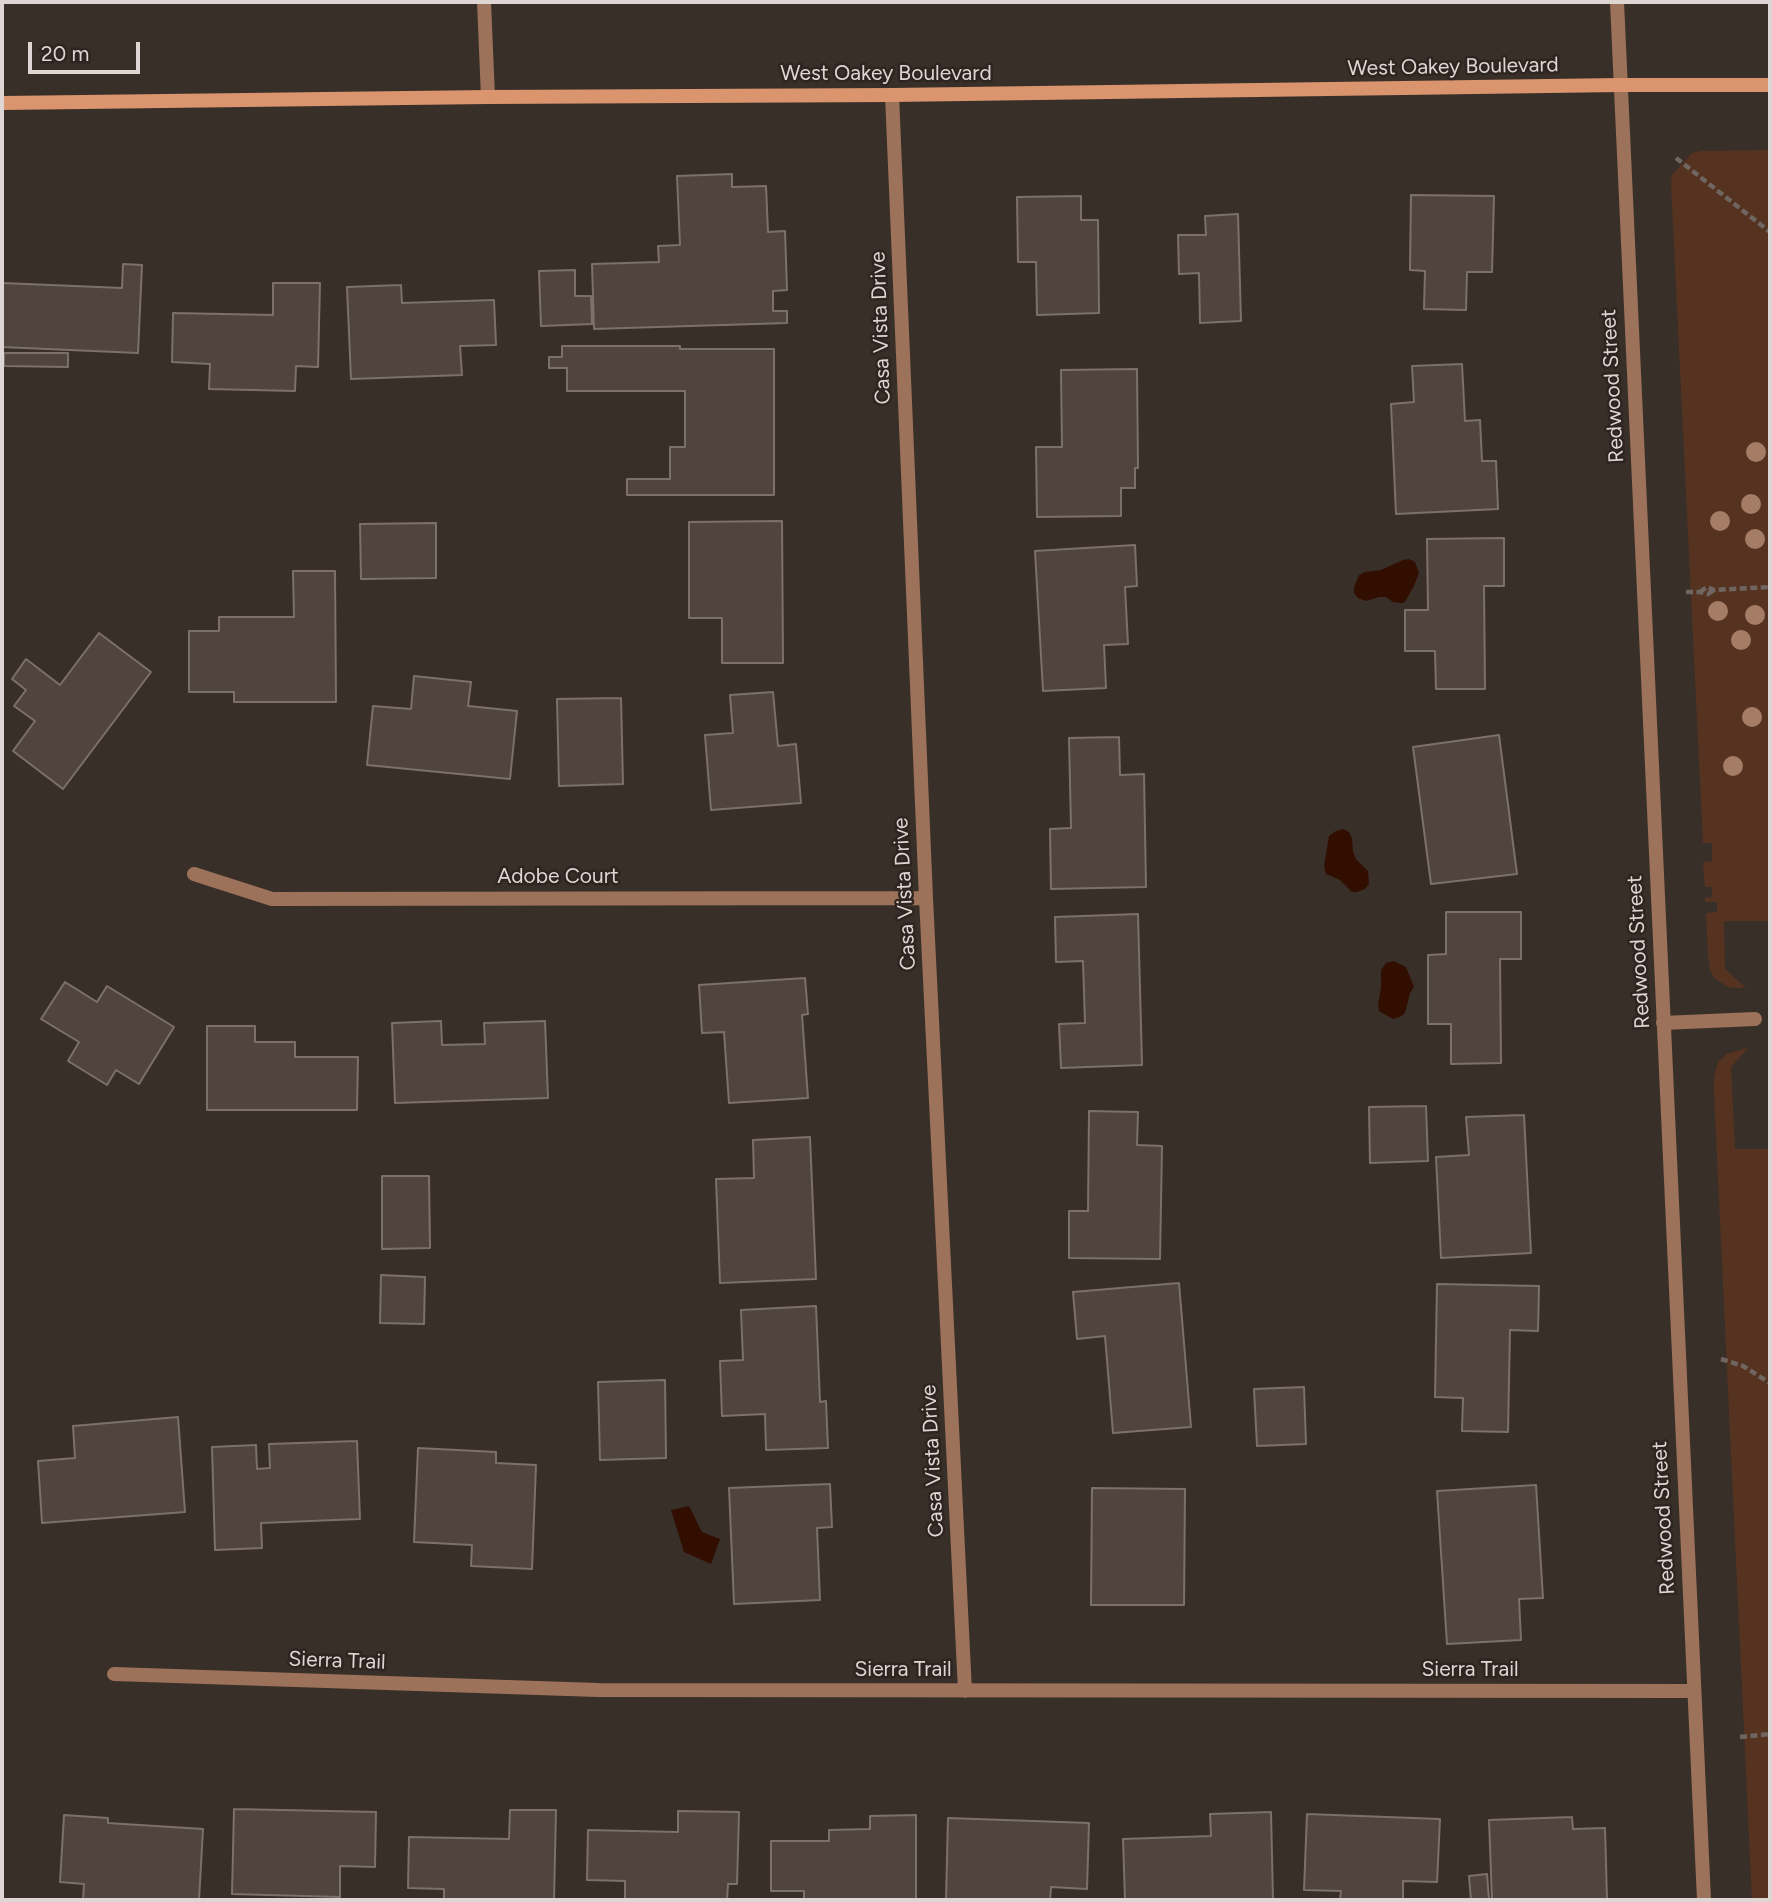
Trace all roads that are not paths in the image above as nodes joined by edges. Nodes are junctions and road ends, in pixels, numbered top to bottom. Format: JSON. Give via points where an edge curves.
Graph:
{"nodes":[{"id":1,"x":484,"y":2,"type":"edge"},
{"id":2,"x":1617,"y":2,"type":"edge"},
{"id":3,"x":1620,"y":85,"type":"junction"},
{"id":4,"x":1770,"y":85,"type":"edge"},
{"id":5,"x":892,"y":95,"type":"junction"},
{"id":6,"x":488,"y":97,"type":"junction"},
{"id":7,"x":2,"y":103,"type":"edge"},
{"id":8,"x":194,"y":874,"type":"dead end"},
{"id":9,"x":926,"y":898,"type":"junction"},
{"id":10,"x":1755,"y":1019,"type":"dead end"},
{"id":11,"x":1663,"y":1023,"type":"junction"},
{"id":12,"x":114,"y":1675,"type":"dead end"},
{"id":13,"x":965,"y":1691,"type":"junction"},
{"id":14,"x":1693,"y":1691,"type":"junction"},
{"id":15,"x":1704,"y":1900,"type":"edge"}],
"edges":[{"from":1,"to":6,"type":"street"},
{"from":2,"to":3,"type":"street","name":"Redwood Street"},
{"from":3,"to":4,"type":"main road","name":"West Oakey Boulevard"},
{"from":3,"to":5,"type":"main road","name":"West Oakey Boulevard"},
{"from":3,"to":11,"type":"street","name":"Redwood Street"},
{"from":5,"to":6,"type":"main road","name":"West Oakey Boulevard"},
{"from":5,"to":9,"type":"street","name":"Casa Vista Drive"},
{"from":6,"to":7,"type":"main road","name":"West Oakey Boulevard"},
{"from":8,"to":9,"type":"street","name":"Adobe Court","via":[[272,899]]},
{"from":9,"to":13,"type":"street","name":"Casa Vista Drive"},
{"from":10,"to":11,"type":"street"},
{"from":11,"to":14,"type":"street","name":"Redwood Street"},
{"from":12,"to":13,"type":"street","name":"Sierra Trail","via":[[598,1690]]},
{"from":13,"to":14,"type":"street","name":"Sierra Trail"},
{"from":14,"to":15,"type":"street","name":"Redwood Street"}]}
